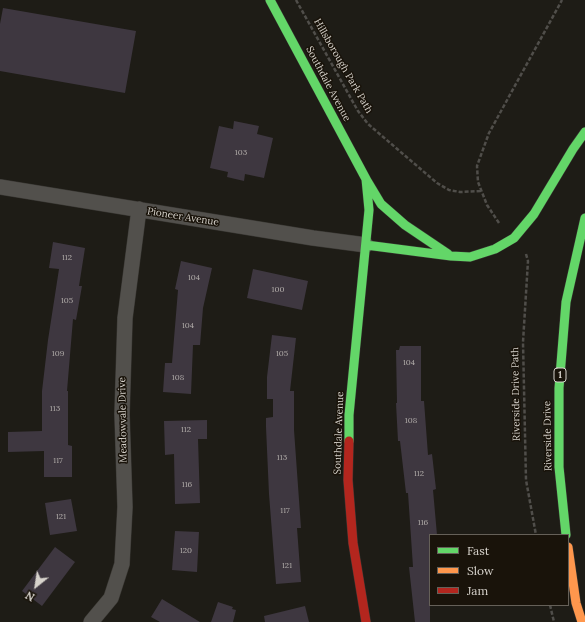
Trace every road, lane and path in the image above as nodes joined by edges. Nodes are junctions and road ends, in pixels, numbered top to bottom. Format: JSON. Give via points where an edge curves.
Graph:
{"nodes":[{"id":1,"x":270,"y":0,"type":"edge"},
{"id":2,"x":296,"y":0,"type":"edge"},
{"id":3,"x":562,"y":0,"type":"edge"},
{"id":4,"x":585,"y":132,"type":"edge"},
{"id":5,"x":366,"y":179,"type":"junction"},
{"id":6,"x":0,"y":187,"type":"edge"},
{"id":7,"x":482,"y":191,"type":"junction"},
{"id":8,"x":138,"y":209,"type":"junction"},
{"id":9,"x":585,"y":218,"type":"edge"},
{"id":10,"x":500,"y":225,"type":"dead end"},
{"id":11,"x":366,"y":245,"type":"junction"},
{"id":12,"x":526,"y":252,"type":"dead end"},
{"id":13,"x":451,"y":256,"type":"junction"},
{"id":14,"x":536,"y":534,"type":"edge"},
{"id":15,"x":566,"y":534,"type":"edge"},
{"id":16,"x":569,"y":554,"type":"edge"},
{"id":17,"x":550,"y":606,"type":"edge"},
{"id":18,"x":91,"y":622,"type":"edge"},
{"id":19,"x":366,"y":622,"type":"edge"},
{"id":20,"x":554,"y":622,"type":"edge"},
{"id":21,"x":582,"y":622,"type":"edge"}],
"edges":[{"from":1,"to":5,"type":"main road","name":"Southdale Avenue"},
{"from":2,"to":7,"type":"path","name":"Hillsborough Park Path","via":[[368,124],[437,183],[449,190],[460,192]]},
{"from":3,"to":7,"type":"path","via":[[489,133],[477,166],[478,182]]},
{"from":4,"to":13,"type":"main road","via":[[534,214],[514,238],[494,249],[470,257]]},
{"from":5,"to":11,"type":"main road","name":"Southdale Avenue","via":[[369,210]]},
{"from":5,"to":13,"type":"main road","name":"Southdale Avenue","via":[[381,204],[405,225]]},
{"from":6,"to":8,"type":"street","name":"Pioneer Avenue"},
{"from":7,"to":10,"type":"path","via":[[487,206]]},
{"from":8,"to":11,"type":"street","name":"Pioneer Avenue"},
{"from":8,"to":18,"type":"street","name":"Meadowvale Drive","via":[[125,318],[122,414],[125,507],[122,564],[110,598]]},
{"from":9,"to":15,"type":"main road","name":"Riverside Drive","number":"1","via":[[566,302],[559,388],[559,467]]},
{"from":11,"to":13,"type":"main road"},
{"from":11,"to":19,"type":"main road","name":"Southdale Avenue","via":[[350,408],[348,480],[353,543]]},
{"from":12,"to":14,"type":"path","name":"Riverside Drive Path","via":[[528,261],[523,342],[526,480]]},
{"from":16,"to":21,"type":"main road","via":[[576,603]]},
{"from":17,"to":20,"type":"path"}]}
